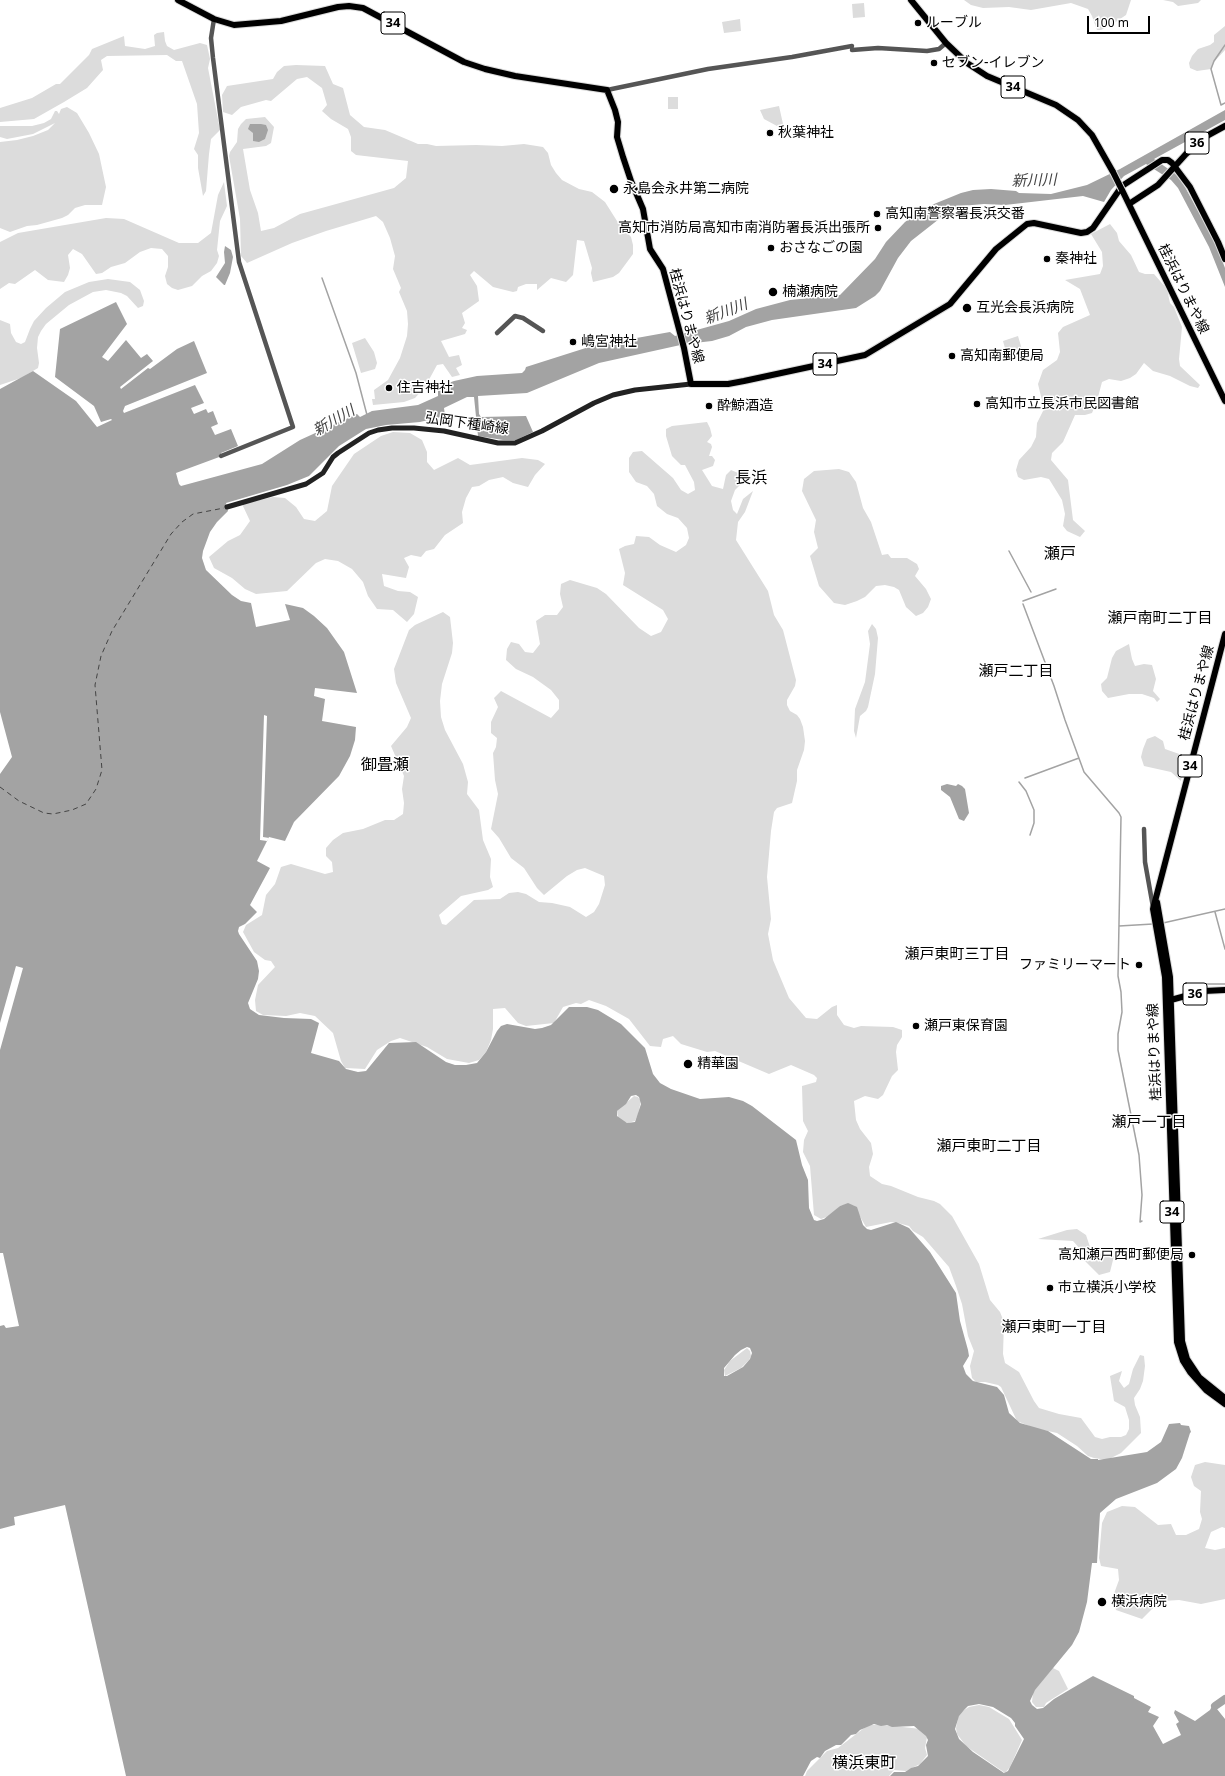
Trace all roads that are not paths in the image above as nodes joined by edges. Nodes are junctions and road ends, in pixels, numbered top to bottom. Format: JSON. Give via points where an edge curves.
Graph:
{"nodes":[{"id":1,"x":178,"y":0,"type":"edge"},
{"id":2,"x":912,"y":0,"type":"edge"},
{"id":3,"x":214,"y":19,"type":"junction"},
{"id":4,"x":946,"y":43,"type":"junction"},
{"id":5,"x":607,"y":90,"type":"junction"},
{"id":6,"x":1225,"y":126,"type":"edge"},
{"id":7,"x":1173,"y":168,"type":"junction"},
{"id":8,"x":1129,"y":204,"type":"junction"},
{"id":9,"x":1225,"y":259,"type":"edge"},
{"id":10,"x":543,"y":331,"type":"dead end"},
{"id":11,"x":497,"y":333,"type":"dead end"},
{"id":12,"x":691,"y":384,"type":"junction"},
{"id":13,"x":1225,"y":401,"type":"edge"},
{"id":14,"x":221,"y":456,"type":"dead end"},
{"id":15,"x":227,"y":507,"type":"dead end"},
{"id":16,"x":1225,"y":634,"type":"edge"},
{"id":17,"x":1144,"y":829,"type":"dead end"},
{"id":18,"x":1156,"y":898,"type":"junction"},
{"id":19,"x":1153,"y":909,"type":"junction"},
{"id":20,"x":1158,"y":923,"type":"junction"},
{"id":21,"x":1225,"y":990,"type":"edge"},
{"id":22,"x":1168,"y":1001,"type":"junction"},
{"id":23,"x":1225,"y":1398,"type":"edge"},
{"id":24,"x":1225,"y":1404,"type":"edge"}],
"edges":[{"from":1,"to":3,"type":"main road","number":"34"},
{"from":2,"to":4,"type":"main road","name":"桂浜はりまや線","number":"34"},
{"from":3,"to":5,"type":"main road","number":"34","via":[[234,25],[281,21],[338,7],[363,8],[464,62],[515,76]]},
{"from":3,"to":14,"type":"street","via":[[211,43],[239,262],[293,427]]},
{"from":4,"to":5,"type":"street","via":[[938,49],[927,51],[852,48],[708,69]]},
{"from":4,"to":8,"type":"main road","name":"桂浜はりまや線","number":"34","bridge":true,"via":[[961,59],[981,72],[1036,95],[1072,115],[1092,135]]},
{"from":5,"to":12,"type":"main road","name":"桂浜はりまや線","via":[[618,122],[617,137],[644,216],[650,249],[663,269]]},
{"from":6,"to":7,"type":"main road","number":"36","via":[[1203,138]]},
{"from":7,"to":8,"type":"main road","number":"36","via":[[1158,185]]},
{"from":7,"to":9,"type":"main road","via":[[1190,187]]},
{"from":7,"to":12,"type":"main road","name":"桂浜はりまや線","number":"34","via":[[1168,160],[1158,162],[1122,186],[1093,228],[1087,232],[1034,223],[1026,224],[996,249],[950,304],[865,354],[728,384]]},
{"from":8,"to":13,"type":"main road","name":"桂浜はりまや線","number":"34"},
{"from":10,"to":11,"type":"street","via":[[523,318],[515,316]]},
{"from":12,"to":15,"type":"main road","name":"弘岡下種崎線","via":[[635,390],[613,396],[515,443],[498,443],[457,432],[437,430],[378,430],[338,453],[322,473],[306,484]]},
{"from":16,"to":18,"type":"main road","name":"桂浜はりまや線","number":"34"},
{"from":17,"to":19,"type":"street","via":[[1145,862]]},
{"from":18,"to":19,"type":"main road","name":"桂浜はりまや線","number":"34"},
{"from":18,"to":20,"type":"main road","name":"桂浜はりまや線","number":"34"},
{"from":19,"to":20,"type":"main road","name":"桂浜はりまや線","number":"34"},
{"from":20,"to":22,"type":"main road","name":"桂浜はりまや線","number":"34"},
{"from":21,"to":22,"type":"main road","number":"36","via":[[1204,991]]},
{"from":22,"to":23,"type":"main road","name":"桂浜はりまや線","number":"34","via":[[1182,1341],[1187,1359],[1199,1377]]},
{"from":22,"to":24,"type":"main road","name":"桂浜はりまや線","number":"34","via":[[1178,1342],[1183,1361],[1190,1372],[1206,1390]]}]}
